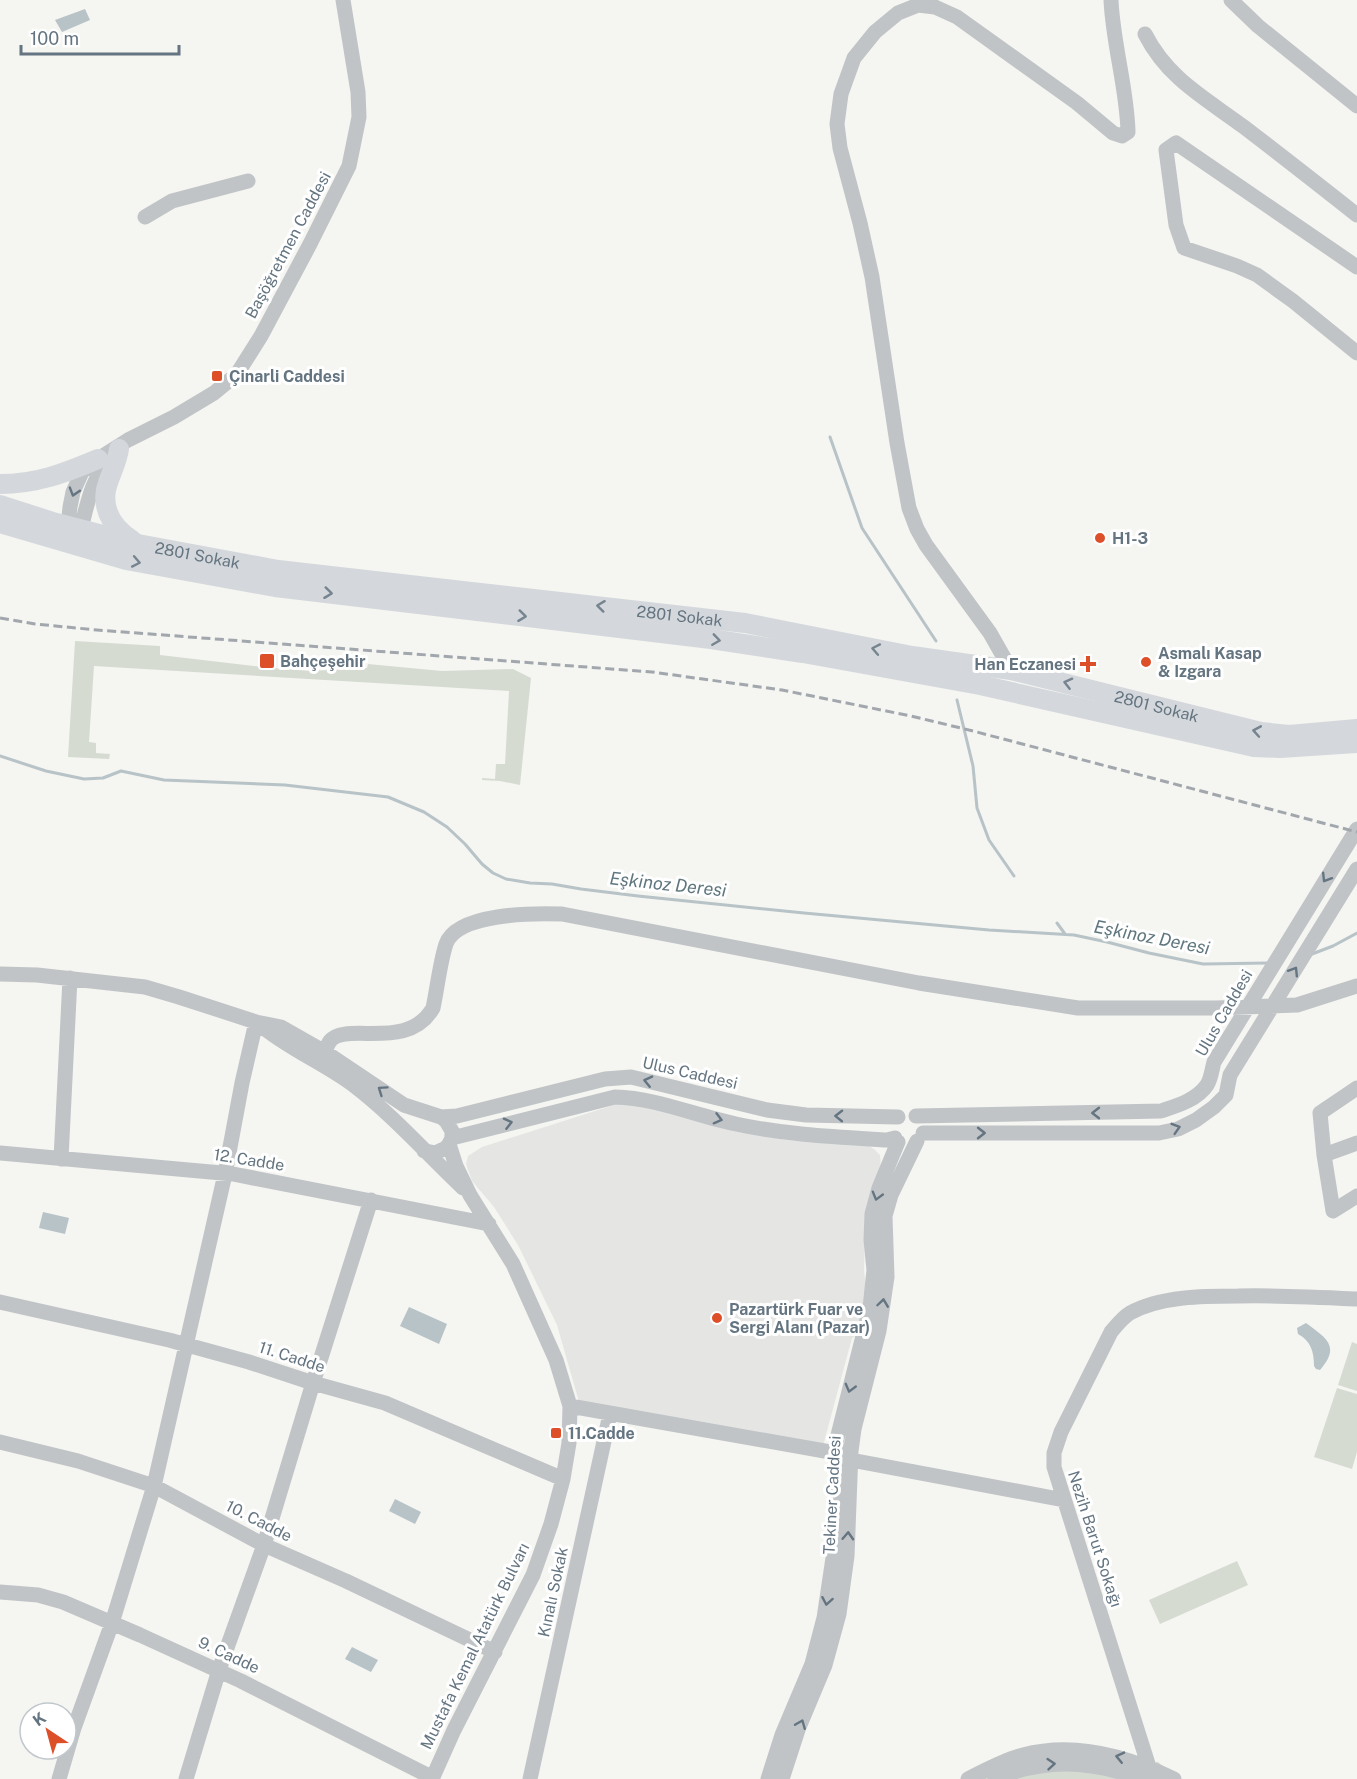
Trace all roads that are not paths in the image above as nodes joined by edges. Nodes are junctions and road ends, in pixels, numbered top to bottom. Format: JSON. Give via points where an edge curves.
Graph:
{"nodes":[{"id":1,"x":343,"y":0,"type":"edge"},
{"id":2,"x":1112,"y":0,"type":"edge"},
{"id":3,"x":1231,"y":0,"type":"edge"},
{"id":4,"x":1144,"y":34,"type":"dead end"},
{"id":5,"x":1357,"y":106,"type":"edge"},
{"id":6,"x":248,"y":181,"type":"dead end"},
{"id":7,"x":1357,"y":215,"type":"edge"},
{"id":8,"x":145,"y":217,"type":"dead end"},
{"id":9,"x":1357,"y":267,"type":"edge"},
{"id":10,"x":1357,"y":353,"type":"edge"},
{"id":11,"x":123,"y":445,"type":"junction"},
{"id":12,"x":98,"y":459,"type":"junction"},
{"id":13,"x":0,"y":484,"type":"edge"},
{"id":14,"x":0,"y":505,"type":"edge"},
{"id":15,"x":0,"y":516,"type":"edge"},
{"id":16,"x":0,"y":523,"type":"edge"},
{"id":17,"x":74,"y":534,"type":"junction"},
{"id":18,"x":138,"y":544,"type":"junction"},
{"id":19,"x":1011,"y":670,"type":"junction"},
{"id":20,"x":957,"y":681,"type":"junction"},
{"id":21,"x":1357,"y":729,"type":"edge"},
{"id":22,"x":1357,"y":743,"type":"edge"},
{"id":23,"x":1357,"y":829,"type":"edge"},
{"id":24,"x":1357,"y":868,"type":"edge"},
{"id":25,"x":0,"y":974,"type":"edge"},
{"id":26,"x":70,"y":978,"type":"junction"},
{"id":27,"x":1357,"y":986,"type":"edge"},
{"id":28,"x":256,"y":1022,"type":"junction"},
{"id":29,"x":323,"y":1057,"type":"junction"},
{"id":30,"x":1357,"y":1088,"type":"edge"},
{"id":31,"x":898,"y":1116,"type":"junction"},
{"id":32,"x":916,"y":1116,"type":"junction"},
{"id":33,"x":437,"y":1117,"type":"junction"},
{"id":34,"x":920,"y":1137,"type":"junction"},
{"id":35,"x":896,"y":1140,"type":"junction"},
{"id":36,"x":450,"y":1141,"type":"junction"},
{"id":37,"x":1357,"y":1143,"type":"edge"},
{"id":38,"x":420,"y":1147,"type":"junction"},
{"id":39,"x":0,"y":1153,"type":"edge"},
{"id":40,"x":1324,"y":1155,"type":"junction"},
{"id":41,"x":61,"y":1159,"type":"junction"},
{"id":42,"x":225,"y":1174,"type":"junction"},
{"id":43,"x":470,"y":1195,"type":"junction"},
{"id":44,"x":1357,"y":1196,"type":"edge"},
{"id":45,"x":371,"y":1200,"type":"junction"},
{"id":46,"x":489,"y":1224,"type":"junction"},
{"id":47,"x":1357,"y":1299,"type":"edge"},
{"id":48,"x":0,"y":1302,"type":"edge"},
{"id":49,"x":187,"y":1345,"type":"junction"},
{"id":50,"x":313,"y":1383,"type":"junction"},
{"id":51,"x":570,"y":1406,"type":"junction"},
{"id":52,"x":610,"y":1414,"type":"junction"},
{"id":53,"x":0,"y":1442,"type":"edge"},
{"id":54,"x":836,"y":1453,"type":"junction"},
{"id":55,"x":851,"y":1460,"type":"junction"},
{"id":56,"x":563,"y":1479,"type":"junction"},
{"id":57,"x":154,"y":1486,"type":"junction"},
{"id":58,"x":1064,"y":1500,"type":"junction"},
{"id":59,"x":264,"y":1545,"type":"junction"},
{"id":60,"x":0,"y":1592,"type":"edge"},
{"id":61,"x":112,"y":1623,"type":"junction"},
{"id":62,"x":495,"y":1652,"type":"junction"},
{"id":63,"x":219,"y":1670,"type":"junction"},
{"id":64,"x":1147,"y":1775,"type":"edge"},
{"id":65,"x":432,"y":1778,"type":"edge"},
{"id":66,"x":59,"y":1779,"type":"edge"},
{"id":67,"x":186,"y":1779,"type":"edge"},
{"id":68,"x":530,"y":1779,"type":"edge"},
{"id":69,"x":768,"y":1779,"type":"edge"},
{"id":70,"x":782,"y":1779,"type":"edge"},
{"id":71,"x":968,"y":1779,"type":"edge"},
{"id":72,"x":995,"y":1779,"type":"edge"},
{"id":73,"x":1174,"y":1779,"type":"edge"}],
"edges":[{"from":1,"to":11,"type":"street","name":"Başöğretmen Caddesi","via":[[360,117],[349,166],[261,336],[237,374],[214,393]]},
{"from":2,"to":19,"type":"street","via":[[1127,109],[1128,132],[1122,136],[957,17],[918,4],[898,13],[875,32],[854,58],[841,94],[837,124],[840,148],[872,277],[909,508],[926,545],[990,633]]},
{"from":3,"to":5,"type":"street"},
{"from":4,"to":7,"type":"street","via":[[1165,65],[1185,85]]},
{"from":6,"to":8,"type":"street","via":[[172,201]]},
{"from":9,"to":10,"type":"street","via":[[1176,143],[1166,150],[1176,225],[1184,248],[1257,275]]},
{"from":11,"to":12,"type":"street","name":"Başöğretmen Caddesi"},
{"from":11,"to":17,"type":"street","via":[[91,488]]},
{"from":11,"to":18,"type":"main road","via":[[105,501],[120,532]]},
{"from":12,"to":13,"type":"main road","via":[[45,480]]},
{"from":12,"to":17,"type":"street","name":"Başöğretmen Caddesi","one_way":true,"via":[[82,472],[77,482],[70,507]]},
{"from":14,"to":17,"type":"main road","name":"2801 Sokak"},
{"from":15,"to":17,"type":"main road","via":[[57,533]]},
{"from":16,"to":17,"type":"main road","name":"2801 Sokak"},
{"from":17,"to":18,"type":"main road","name":"2801 Sokak"},
{"from":17,"to":20,"type":"main road","name":"2801 Sokak","one_way":true,"via":[[126,560],[275,587],[711,639]]},
{"from":19,"to":18,"type":"main road","name":"2801 Sokak","one_way":true,"via":[[912,656],[745,623],[278,570]]},
{"from":19,"to":20,"type":"main road","via":[[1008,681],[975,676]]},
{"from":21,"to":19,"type":"main road","name":"2801 Sokak","one_way":true,"via":[[1289,735],[1261,732]]},
{"from":20,"to":22,"type":"main road","name":"2801 Sokak","via":[[1254,747]]},
{"from":23,"to":32,"type":"street","name":"Ulus Caddesi","one_way":true,"via":[[1214,1062],[1207,1085],[1196,1095],[1161,1111]]},
{"from":34,"to":24,"type":"street","one_way":true,"via":[[1158,1133],[1196,1120],[1226,1095],[1230,1074]]},
{"from":25,"to":26,"type":"street"},
{"from":26,"to":28,"type":"street","via":[[145,987]]},
{"from":26,"to":41,"type":"street"},
{"from":27,"to":29,"type":"street","via":[[1297,1005],[1078,1008],[919,983],[593,919],[535,913],[483,920],[453,933],[446,943],[428,1018],[388,1034],[339,1035],[331,1040]]},
{"from":28,"to":29,"type":"street","via":[[281,1027]]},
{"from":28,"to":42,"type":"street"},
{"from":33,"to":29,"type":"street","one_way":true,"via":[[404,1105]]},
{"from":29,"to":38,"type":"street","via":[[389,1114]]},
{"from":30,"to":40,"type":"street","via":[[1320,1113]]},
{"from":31,"to":32,"type":"street","name":"Ulus Caddesi"},
{"from":31,"to":33,"type":"street","name":"Ulus Caddesi","one_way":true,"via":[[806,1116],[620,1077],[457,1116]]},
{"from":31,"to":35,"type":"street","via":[[892,1124]]},
{"from":32,"to":34,"type":"street","via":[[922,1123]]},
{"from":33,"to":36,"type":"street","via":[[449,1126]]},
{"from":33,"to":38,"type":"street","via":[[422,1119],[417,1124],[414,1136]]},
{"from":34,"to":35,"type":"street","via":[[908,1145]]},
{"from":55,"to":34,"type":"street","name":"Tekiner Caddesi","one_way":true,"via":[[854,1430],[883,1305],[887,1205]]},
{"from":36,"to":35,"type":"street","one_way":true,"via":[[615,1097],[631,1097],[787,1133]]},
{"from":35,"to":54,"type":"street","name":"Tekiner Caddesi","one_way":true,"via":[[872,1214],[874,1270],[870,1308],[839,1426]]},
{"from":36,"to":38,"type":"street","via":[[435,1153]]},
{"from":36,"to":43,"type":"street","via":[[456,1166]]},
{"from":37,"to":40,"type":"street"},
{"from":38,"to":43,"type":"street"},
{"from":39,"to":41,"type":"street","name":"12. Cadde"},
{"from":40,"to":44,"type":"street","via":[[1333,1211]]},
{"from":41,"to":42,"type":"street","name":"12. Cadde"},
{"from":42,"to":45,"type":"street","name":"12. Cadde"},
{"from":42,"to":49,"type":"street"},
{"from":43,"to":46,"type":"street","name":"Mustafa Kemal Atatürk Bulvarı"},
{"from":45,"to":46,"type":"street","name":"12. Cadde"},
{"from":45,"to":50,"type":"street"},
{"from":46,"to":51,"type":"street","name":"Mustafa Kemal Atatürk Bulvarı","via":[[531,1300]]},
{"from":47,"to":58,"type":"street","name":"Nezih Barut Sokağı","via":[[1196,1296],[1130,1313],[1111,1332],[1061,1432],[1054,1467]]},
{"from":48,"to":49,"type":"street","name":"11. Cadde"},
{"from":49,"to":50,"type":"street","name":"11. Cadde"},
{"from":49,"to":57,"type":"street"},
{"from":50,"to":56,"type":"street","name":"11. Cadde","via":[[385,1403]]},
{"from":50,"to":59,"type":"street"},
{"from":51,"to":52,"type":"street"},
{"from":51,"to":56,"type":"street","name":"Mustafa Kemal Atatürk Bulvarı"},
{"from":52,"to":54,"type":"street"},
{"from":52,"to":68,"type":"street","name":"Kınalı Sokak"},
{"from":53,"to":57,"type":"street","name":"10. Cadde","via":[[78,1461]]},
{"from":54,"to":69,"type":"street","name":"Tekiner Caddesi","one_way":true,"via":[[834,1551],[824,1618],[812,1664],[790,1713]]},
{"from":55,"to":58,"type":"street"},
{"from":70,"to":55,"type":"street","name":"Tekiner Caddesi","one_way":true,"via":[[825,1665],[839,1614],[847,1556]]},
{"from":56,"to":62,"type":"street","name":"Mustafa Kemal Atatürk Bulvarı","via":[[533,1575]]},
{"from":57,"to":59,"type":"street","name":"10. Cadde"},
{"from":57,"to":61,"type":"street"},
{"from":58,"to":64,"type":"street","name":"Nezih Barut Sokağı"},
{"from":59,"to":62,"type":"street","name":"10. Cadde"},
{"from":59,"to":63,"type":"street"},
{"from":60,"to":61,"type":"street","name":"9. Cadde","via":[[38,1595]]},
{"from":61,"to":63,"type":"street","name":"9. Cadde"},
{"from":61,"to":66,"type":"street"},
{"from":62,"to":65,"type":"street","name":"Mustafa Kemal Atatürk Bulvarı"},
{"from":63,"to":65,"type":"street","name":"9. Cadde"},
{"from":63,"to":67,"type":"street"},
{"from":64,"to":71,"type":"street","one_way":true,"via":[[1129,1759],[1060,1749],[1023,1755]]},
{"from":72,"to":64,"type":"street","one_way":true,"via":[[1023,1768],[1068,1763]]},
{"from":64,"to":73,"type":"street"}]}
